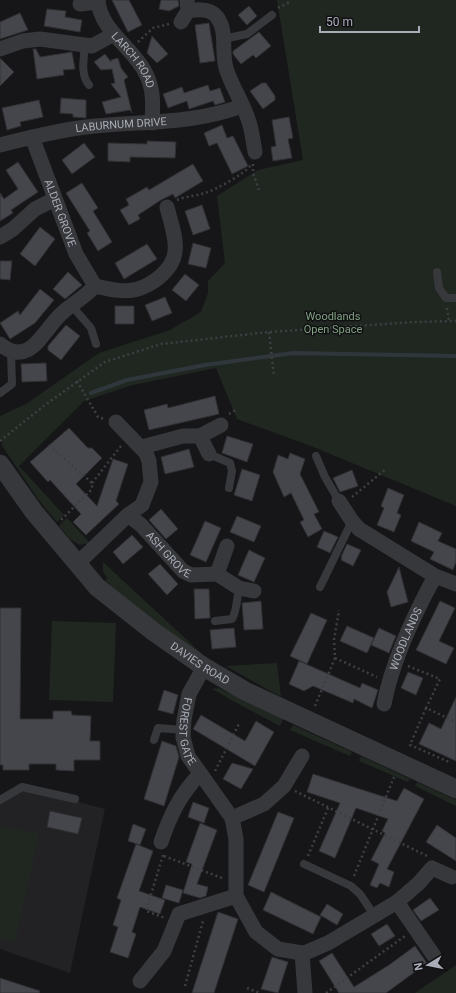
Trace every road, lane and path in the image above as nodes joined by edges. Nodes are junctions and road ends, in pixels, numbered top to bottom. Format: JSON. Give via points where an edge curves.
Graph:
{"nodes":[{"id":1,"x":98,"y":1,"type":"edge"},
{"id":2,"x":80,"y":4,"type":"dead end"},
{"id":3,"x":185,"y":11,"type":"edge"},
{"id":4,"x":272,"y":15,"type":"dead end"},
{"id":5,"x":114,"y":34,"type":"junction"},
{"id":6,"x":224,"y":38,"type":"junction"},
{"id":7,"x":85,"y":45,"type":"junction"},
{"id":8,"x":0,"y":49,"type":"edge"},
{"id":9,"x":128,"y":50,"type":"junction"},
{"id":10,"x":89,"y":85,"type":"dead end"},
{"id":11,"x":242,"y":106,"type":"junction"},
{"id":12,"x":152,"y":123,"type":"junction"},
{"id":13,"x":32,"y":137,"type":"junction"},
{"id":14,"x":0,"y":145,"type":"edge"},
{"id":15,"x":254,"y":157,"type":"junction"},
{"id":16,"x":259,"y":190,"type":"dead end"},
{"id":17,"x":55,"y":199,"type":"junction"},
{"id":18,"x":167,"y":206,"type":"joint"},
{"id":19,"x":0,"y":237,"type":"edge"},
{"id":20,"x":437,"y":272,"type":"dead end"},
{"id":21,"x":95,"y":286,"type":"junction"},
{"id":22,"x":456,"y":298,"type":"edge"},
{"id":23,"x":72,"y":306,"type":"junction"},
{"id":24,"x":456,"y":321,"type":"edge"},
{"id":25,"x":269,"y":332,"type":"junction"},
{"id":26,"x":96,"y":344,"type":"dead end"},
{"id":27,"x":6,"y":348,"type":"edge"},
{"id":28,"x":274,"y":376,"type":"dead end"},
{"id":29,"x":77,"y":381,"type":"junction"},
{"id":30,"x":0,"y":393,"type":"edge"},
{"id":31,"x":116,"y":422,"type":"joint"},
{"id":32,"x":221,"y":425,"type":"dead end"},
{"id":33,"x":130,"y":435,"type":"junction"},
{"id":34,"x":200,"y":436,"type":"junction"},
{"id":35,"x":0,"y":441,"type":"edge"},
{"id":36,"x":49,"y":445,"type":"dead end"},
{"id":37,"x":142,"y":447,"type":"junction"},
{"id":38,"x":209,"y":454,"type":"joint"},
{"id":39,"x":316,"y":456,"type":"dead end"},
{"id":40,"x":0,"y":464,"type":"edge"},
{"id":41,"x":386,"y":469,"type":"dead end"},
{"id":42,"x":92,"y":483,"type":"junction"},
{"id":43,"x":229,"y":488,"type":"dead end"},
{"id":44,"x":340,"y":503,"type":"junction"},
{"id":45,"x":128,"y":515,"type":"junction"},
{"id":46,"x":352,"y":521,"type":"junction"},
{"id":47,"x":50,"y":532,"type":"junction"},
{"id":48,"x":227,"y":546,"type":"dead end"},
{"id":49,"x":77,"y":564,"type":"junction"},
{"id":50,"x":217,"y":574,"type":"junction"},
{"id":51,"x":435,"y":576,"type":"junction"},
{"id":52,"x":456,"y":584,"type":"edge"},
{"id":53,"x":320,"y":587,"type":"dead end"},
{"id":54,"x":239,"y":588,"type":"junction"},
{"id":55,"x":254,"y":591,"type":"dead end"},
{"id":56,"x":339,"y":610,"type":"dead end"},
{"id":57,"x":215,"y":621,"type":"dead end"},
{"id":58,"x":335,"y":658,"type":"junction"},
{"id":59,"x":397,"y":662,"type":"junction"},
{"id":60,"x":204,"y":667,"type":"junction"},
{"id":61,"x":388,"y":682,"type":"junction"},
{"id":62,"x":384,"y":704,"type":"dead end"},
{"id":63,"x":426,"y":708,"type":"junction"},
{"id":64,"x":309,"y":721,"type":"junction"},
{"id":65,"x":240,"y":722,"type":"dead end"},
{"id":66,"x":456,"y":722,"type":"edge"},
{"id":67,"x":183,"y":730,"type":"junction"},
{"id":68,"x":154,"y":740,"type":"dead end"},
{"id":69,"x":302,"y":756,"type":"dead end"},
{"id":70,"x":449,"y":762,"type":"dead end"},
{"id":71,"x":400,"y":764,"type":"junction"},
{"id":72,"x":204,"y":779,"type":"junction"},
{"id":73,"x":284,"y":786,"type":"junction"},
{"id":74,"x":456,"y":789,"type":"edge"},
{"id":75,"x":75,"y":799,"type":"dead end"},
{"id":76,"x":0,"y":800,"type":"edge"},
{"id":77,"x":328,"y":808,"type":"junction"},
{"id":78,"x":232,"y":818,"type":"junction"},
{"id":79,"x":373,"y":830,"type":"junction"},
{"id":80,"x":162,"y":849,"type":"junction"},
{"id":81,"x":428,"y":856,"type":"dead end"},
{"id":82,"x":304,"y":864,"type":"joint"},
{"id":83,"x":452,"y":877,"type":"dead end"},
{"id":84,"x":351,"y":886,"type":"junction"},
{"id":85,"x":236,"y":889,"type":"junction"},
{"id":86,"x":397,"y":902,"type":"junction"},
{"id":87,"x":208,"y":905,"type":"junction"},
{"id":88,"x":374,"y":915,"type":"junction"},
{"id":89,"x":176,"y":922,"type":"junction"},
{"id":90,"x":416,"y":929,"type":"junction"},
{"id":91,"x":302,"y":953,"type":"junction"},
{"id":92,"x":434,"y":956,"type":"dead end"},
{"id":93,"x":140,"y":981,"type":"dead end"},
{"id":94,"x":185,"y":986,"type":"dead end"},
{"id":95,"x":247,"y":988,"type":"dead end"},
{"id":96,"x":260,"y":993,"type":"edge"},
{"id":97,"x":306,"y":993,"type":"edge"},
{"id":98,"x":326,"y":993,"type":"edge"}],
"edges":[{"from":1,"to":2,"type":"street","name":"LARCH ROAD"},
{"from":1,"to":5,"type":"street","name":"LARCH ROAD","via":[[105,21]]},
{"from":3,"to":6,"type":"street","via":[[199,9],[216,15],[221,23]]},
{"from":3,"to":9,"type":"path","via":[[153,28]]},
{"from":4,"to":6,"type":"lane","via":[[247,34]]},
{"from":5,"to":7,"type":"street","via":[[98,43]]},
{"from":5,"to":9,"type":"street","name":"LARCH ROAD"},
{"from":6,"to":11,"type":"street","via":[[226,67]]},
{"from":7,"to":8,"type":"street","via":[[40,39],[23,41]]},
{"from":7,"to":10,"type":"lane","via":[[83,72]]},
{"from":9,"to":12,"type":"street","name":"LARCH ROAD","via":[[140,64],[151,87]]},
{"from":11,"to":12,"type":"street","name":"LABURNUM DRIVE","via":[[224,113]]},
{"from":11,"to":15,"type":"street","via":[[248,119]]},
{"from":12,"to":13,"type":"street","name":"LABURNUM DRIVE","via":[[95,126]]},
{"from":13,"to":14,"type":"street","name":"LABURNUM DRIVE"},
{"from":13,"to":17,"type":"street","name":"ALDER GROVE"},
{"from":15,"to":16,"type":"path","via":[[253,173]]},
{"from":15,"to":18,"type":"path","via":[[242,173],[206,193],[183,197]]},
{"from":17,"to":19,"type":"street","via":[[35,209]]},
{"from":17,"to":21,"type":"street","name":"ALDER GROVE","via":[[76,254]]},
{"from":18,"to":21,"type":"street","via":[[175,251],[166,271],[138,289],[116,290]]},
{"from":20,"to":22,"type":"lane","via":[[439,288],[446,298]]},
{"from":21,"to":23,"type":"street"},
{"from":23,"to":26,"type":"lane","via":[[91,328]]},
{"from":23,"to":27,"type":"street","via":[[62,313],[41,340],[29,350],[17,353]]},
{"from":24,"to":25,"type":"path"},
{"from":25,"to":28,"type":"path"},
{"from":25,"to":29,"type":"path","via":[[160,344],[105,362]]},
{"from":27,"to":30,"type":"lane","via":[[12,384]]},
{"from":29,"to":31,"type":"path","via":[[98,417]]},
{"from":29,"to":35,"type":"path"},
{"from":31,"to":33,"type":"street"},
{"from":32,"to":34,"type":"street"},
{"from":33,"to":37,"type":"street"},
{"from":33,"to":42,"type":"path"},
{"from":34,"to":37,"type":"street","via":[[183,436]]},
{"from":34,"to":38,"type":"street"},
{"from":36,"to":42,"type":"path"},
{"from":37,"to":45,"type":"street","via":[[149,461],[151,482],[142,505]]},
{"from":38,"to":43,"type":"lane","via":[[230,463],[232,471]]},
{"from":39,"to":44,"type":"lane"},
{"from":40,"to":47,"type":"street","name":"DAVIES ROAD"},
{"from":41,"to":44,"type":"path"},
{"from":42,"to":47,"type":"path","via":[[92,489]]},
{"from":44,"to":46,"type":"street"},
{"from":45,"to":49,"type":"street"},
{"from":45,"to":50,"type":"street","name":"ASH GROVE","via":[[141,525],[183,571],[191,575]]},
{"from":46,"to":51,"type":"street","via":[[359,529]]},
{"from":46,"to":53,"type":"lane"},
{"from":47,"to":49,"type":"street","name":"DAVIES ROAD"},
{"from":48,"to":50,"type":"street"},
{"from":49,"to":60,"type":"street","name":"DAVIES ROAD","via":[[97,587],[131,615]]},
{"from":50,"to":54,"type":"street"},
{"from":51,"to":52,"type":"street"},
{"from":51,"to":59,"type":"street","name":"WOODLANDS","via":[[423,597]]},
{"from":54,"to":55,"type":"street"},
{"from":54,"to":57,"type":"lane","via":[[235,615],[232,619]]},
{"from":56,"to":58,"type":"path","via":[[334,640]]},
{"from":58,"to":61,"type":"path"},
{"from":58,"to":64,"type":"path"},
{"from":59,"to":61,"type":"street","name":"WOODLANDS"},
{"from":59,"to":63,"type":"path","via":[[440,679]]},
{"from":60,"to":64,"type":"street","name":"DAVIES ROAD","via":[[245,691]]},
{"from":60,"to":67,"type":"street","name":"FOREST GATE","via":[[189,694]]},
{"from":61,"to":62,"type":"street","name":"WOODLANDS"},
{"from":63,"to":66,"type":"path"},
{"from":63,"to":70,"type":"path","via":[[410,744]]},
{"from":64,"to":71,"type":"street","name":"DAVIES ROAD"},
{"from":65,"to":72,"type":"path"},
{"from":67,"to":68,"type":"lane","via":[[158,728]]},
{"from":67,"to":72,"type":"street","name":"FOREST GATE","via":[[188,756]]},
{"from":69,"to":73,"type":"street"},
{"from":71,"to":74,"type":"street","name":"DAVIES ROAD"},
{"from":71,"to":79,"type":"path"},
{"from":72,"to":78,"type":"street","name":"FOREST GATE"},
{"from":72,"to":80,"type":"street","name":"FOREST GATE","via":[[189,785],[172,812]]},
{"from":73,"to":77,"type":"path"},
{"from":73,"to":78,"type":"street","via":[[264,804]]},
{"from":75,"to":76,"type":"lane","via":[[22,787]]},
{"from":77,"to":79,"type":"path"},
{"from":77,"to":82,"type":"path"},
{"from":78,"to":85,"type":"street","name":"FOREST GATE","via":[[236,839]]},
{"from":79,"to":81,"type":"path"},
{"from":79,"to":84,"type":"path"},
{"from":80,"to":85,"type":"path"},
{"from":80,"to":89,"type":"path","via":[[146,911]]},
{"from":82,"to":84,"type":"lane"},
{"from":83,"to":86,"type":"street","via":[[432,868]]},
{"from":84,"to":88,"type":"lane","via":[[360,894]]},
{"from":85,"to":87,"type":"street"},
{"from":85,"to":91,"type":"street","via":[[256,932],[278,949]]},
{"from":86,"to":88,"type":"street"},
{"from":86,"to":90,"type":"street"},
{"from":87,"to":89,"type":"street","via":[[180,914]]},
{"from":87,"to":94,"type":"path"},
{"from":88,"to":91,"type":"street","via":[[328,943]]},
{"from":89,"to":93,"type":"street","via":[[164,951]]},
{"from":90,"to":92,"type":"street"},
{"from":90,"to":98,"type":"path"},
{"from":91,"to":97,"type":"street"},
{"from":95,"to":96,"type":"path"}]}
